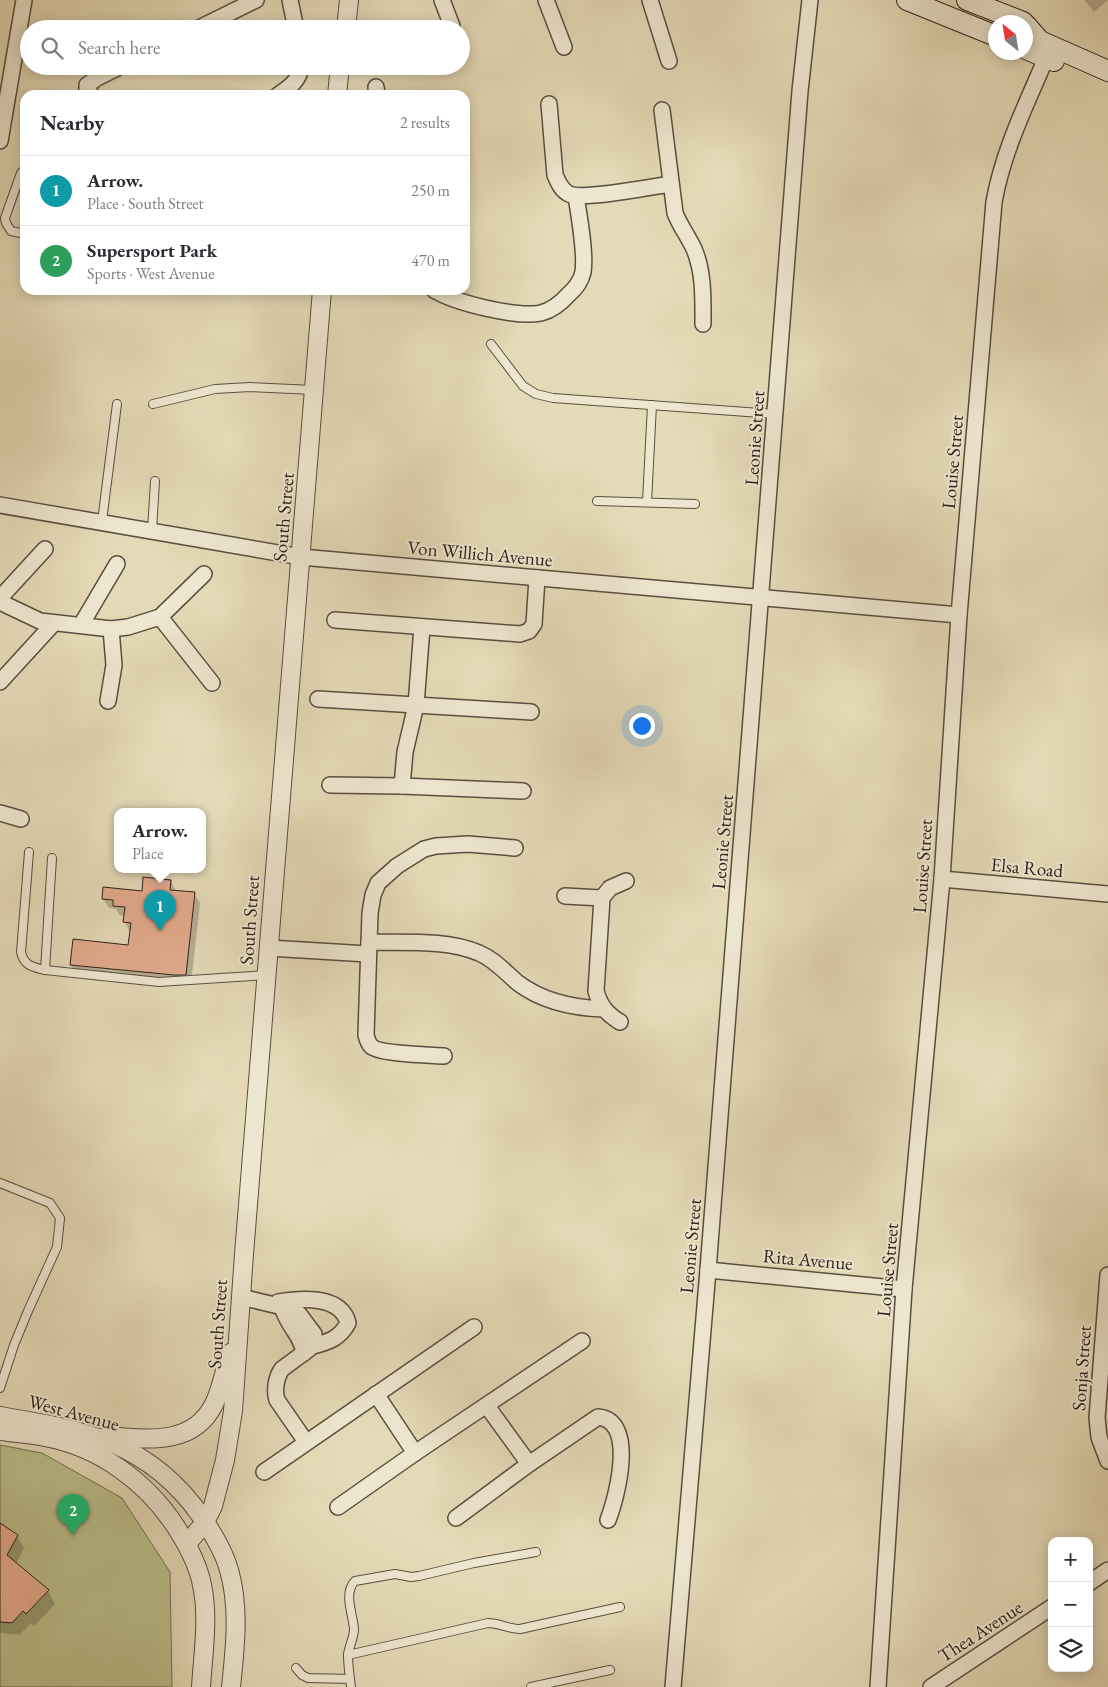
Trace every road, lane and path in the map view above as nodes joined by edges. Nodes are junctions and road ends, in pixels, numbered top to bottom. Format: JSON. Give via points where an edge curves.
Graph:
{"nodes":[{"id":1,"x":24,"y":0,"type":"edge"},
{"id":2,"x":256,"y":0,"type":"edge"},
{"id":3,"x":290,"y":0,"type":"edge"},
{"id":4,"x":338,"y":0,"type":"edge"},
{"id":5,"x":349,"y":0,"type":"edge"},
{"id":6,"x":442,"y":0,"type":"edge"},
{"id":7,"x":546,"y":0,"type":"edge"},
{"id":8,"x":650,"y":0,"type":"edge"},
{"id":9,"x":810,"y":0,"type":"edge"},
{"id":10,"x":907,"y":0,"type":"edge"},
{"id":11,"x":967,"y":0,"type":"edge"},
{"id":12,"x":1003,"y":15,"type":"edge"},
{"id":13,"x":20,"y":20,"type":"edge"},
{"id":14,"x":215,"y":20,"type":"edge"},
{"id":15,"x":294,"y":20,"type":"edge"},
{"id":16,"x":338,"y":20,"type":"edge"},
{"id":17,"x":347,"y":20,"type":"edge"},
{"id":18,"x":450,"y":20,"type":"edge"},
{"id":19,"x":20,"y":22,"type":"edge"},
{"id":20,"x":1033,"y":27,"type":"edge"},
{"id":21,"x":988,"y":33,"type":"edge"},
{"id":22,"x":1033,"y":33,"type":"edge"},
{"id":23,"x":564,"y":47,"type":"dead end"},
{"id":24,"x":1033,"y":52,"type":"edge"},
{"id":25,"x":1108,"y":57,"type":"edge"},
{"id":26,"x":1046,"y":58,"type":"junction"},
{"id":27,"x":669,"y":61,"type":"dead end"},
{"id":28,"x":1108,"y":71,"type":"edge"},
{"id":29,"x":103,"y":75,"type":"edge"},
{"id":30,"x":300,"y":75,"type":"edge"},
{"id":31,"x":339,"y":75,"type":"edge"},
{"id":32,"x":1108,"y":85,"type":"edge"},
{"id":33,"x":87,"y":90,"type":"edge"},
{"id":34,"x":284,"y":90,"type":"edge"},
{"id":35,"x":338,"y":90,"type":"edge"},
{"id":36,"x":549,"y":104,"type":"dead end"},
{"id":37,"x":662,"y":110,"type":"dead end"},
{"id":38,"x":2,"y":122,"type":"edge"},
{"id":39,"x":0,"y":141,"type":"edge"},
{"id":40,"x":20,"y":177,"type":"edge"},
{"id":41,"x":671,"y":184,"type":"junction"},
{"id":42,"x":576,"y":196,"type":"junction"},
{"id":43,"x":20,"y":233,"type":"edge"},
{"id":44,"x":322,"y":295,"type":"edge"},
{"id":45,"x":445,"y":295,"type":"edge"},
{"id":46,"x":704,"y":324,"type":"dead end"},
{"id":47,"x":492,"y":344,"type":"dead end"},
{"id":48,"x":314,"y":390,"type":"junction"},
{"id":49,"x":117,"y":404,"type":"dead end"},
{"id":50,"x":153,"y":404,"type":"dead end"},
{"id":51,"x":652,"y":405,"type":"junction"},
{"id":52,"x":776,"y":414,"type":"junction"},
{"id":53,"x":155,"y":481,"type":"dead end"},
{"id":54,"x":597,"y":501,"type":"dead end"},
{"id":55,"x":647,"y":502,"type":"junction"},
{"id":56,"x":694,"y":504,"type":"dead end"},
{"id":57,"x":0,"y":505,"type":"edge"},
{"id":58,"x":102,"y":521,"type":"junction"},
{"id":59,"x":152,"y":530,"type":"junction"},
{"id":60,"x":45,"y":548,"type":"dead end"},
{"id":61,"x":301,"y":557,"type":"junction"},
{"id":62,"x":117,"y":564,"type":"dead end"},
{"id":63,"x":204,"y":574,"type":"dead end"},
{"id":64,"x":536,"y":578,"type":"junction"},
{"id":65,"x":0,"y":598,"type":"edge"},
{"id":66,"x":762,"y":598,"type":"junction"},
{"id":67,"x":0,"y":602,"type":"edge"},
{"id":68,"x":959,"y":615,"type":"junction"},
{"id":69,"x":160,"y":617,"type":"junction"},
{"id":70,"x":335,"y":620,"type":"dead end"},
{"id":71,"x":54,"y":623,"type":"junction"},
{"id":72,"x":81,"y":625,"type":"junction"},
{"id":73,"x":422,"y":627,"type":"junction"},
{"id":74,"x":110,"y":629,"type":"junction"},
{"id":75,"x":0,"y":682,"type":"edge"},
{"id":76,"x":212,"y":683,"type":"dead end"},
{"id":77,"x":318,"y":699,"type":"dead end"},
{"id":78,"x":108,"y":702,"type":"dead end"},
{"id":79,"x":416,"y":705,"type":"junction"},
{"id":80,"x":531,"y":712,"type":"dead end"},
{"id":81,"x":330,"y":786,"type":"dead end"},
{"id":82,"x":402,"y":786,"type":"junction"},
{"id":83,"x":523,"y":791,"type":"dead end"},
{"id":84,"x":0,"y":813,"type":"edge"},
{"id":85,"x":21,"y":818,"type":"dead end"},
{"id":86,"x":515,"y":848,"type":"dead end"},
{"id":87,"x":29,"y":852,"type":"dead end"},
{"id":88,"x":52,"y":858,"type":"dead end"},
{"id":89,"x":942,"y":879,"type":"junction"},
{"id":90,"x":626,"y":881,"type":"dead end"},
{"id":91,"x":1108,"y":894,"type":"edge"},
{"id":92,"x":565,"y":896,"type":"dead end"},
{"id":93,"x":602,"y":898,"type":"junction"},
{"id":94,"x":269,"y":948,"type":"junction"},
{"id":95,"x":369,"y":948,"type":"junction"},
{"id":96,"x":45,"y":970,"type":"junction"},
{"id":97,"x":266,"y":975,"type":"junction"},
{"id":98,"x":604,"y":1009,"type":"junction"},
{"id":99,"x":620,"y":1022,"type":"dead end"},
{"id":100,"x":444,"y":1056,"type":"dead end"},
{"id":101,"x":0,"y":1184,"type":"edge"},
{"id":102,"x":708,"y":1270,"type":"junction"},
{"id":103,"x":1108,"y":1276,"type":"edge"},
{"id":104,"x":904,"y":1289,"type":"junction"},
{"id":105,"x":241,"y":1297,"type":"junction"},
{"id":106,"x":276,"y":1305,"type":"junction"},
{"id":107,"x":239,"y":1322,"type":"junction"},
{"id":108,"x":474,"y":1327,"type":"dead end"},
{"id":109,"x":582,"y":1341,"type":"dead end"},
{"id":110,"x":309,"y":1350,"type":"junction"},
{"id":111,"x":0,"y":1388,"type":"edge"},
{"id":112,"x":376,"y":1394,"type":"junction"},
{"id":113,"x":487,"y":1406,"type":"junction"},
{"id":114,"x":0,"y":1416,"type":"edge"},
{"id":115,"x":0,"y":1431,"type":"edge"},
{"id":116,"x":92,"y":1435,"type":"junction"},
{"id":117,"x":306,"y":1442,"type":"junction"},
{"id":118,"x":415,"y":1454,"type":"junction"},
{"id":119,"x":1108,"y":1462,"type":"edge"},
{"id":120,"x":529,"y":1464,"type":"junction"},
{"id":121,"x":264,"y":1472,"type":"dead end"},
{"id":122,"x":338,"y":1507,"type":"dead end"},
{"id":123,"x":456,"y":1518,"type":"dead end"},
{"id":124,"x":608,"y":1520,"type":"dead end"},
{"id":125,"x":205,"y":1522,"type":"junction"},
{"id":126,"x":187,"y":1544,"type":"junction"},
{"id":127,"x":536,"y":1552,"type":"dead end"},
{"id":128,"x":1108,"y":1570,"type":"edge"},
{"id":129,"x":1090,"y":1582,"type":"edge"},
{"id":130,"x":620,"y":1607,"type":"dead end"},
{"id":131,"x":1048,"y":1610,"type":"edge"},
{"id":132,"x":348,"y":1655,"type":"junction"},
{"id":133,"x":296,"y":1668,"type":"dead end"},
{"id":134,"x":610,"y":1670,"type":"dead end"},
{"id":135,"x":351,"y":1683,"type":"edge"},
{"id":136,"x":200,"y":1687,"type":"edge"},
{"id":137,"x":231,"y":1687,"type":"edge"},
{"id":138,"x":531,"y":1687,"type":"edge"},
{"id":139,"x":673,"y":1687,"type":"edge"},
{"id":140,"x":878,"y":1687,"type":"edge"},
{"id":141,"x":931,"y":1687,"type":"edge"}],
"edges":[{"from":1,"to":13,"type":"street"},
{"from":2,"to":14,"type":"street"},
{"from":3,"to":15,"type":"street"},
{"from":4,"to":16,"type":"street"},
{"from":5,"to":17,"type":"street"},
{"from":6,"to":18,"type":"street"},
{"from":7,"to":23,"type":"street"},
{"from":8,"to":27,"type":"street"},
{"from":9,"to":52,"type":"street","name":"Leonie Street","via":[[800,91]]},
{"from":10,"to":21,"type":"main road"},
{"from":11,"to":12,"type":"main road"},
{"from":19,"to":38,"type":"street"},
{"from":20,"to":25,"type":"main road"},
{"from":22,"to":28,"type":"main road","via":[[1040,41]]},
{"from":24,"to":26,"type":"main road"},
{"from":26,"to":32,"type":"main road"},
{"from":26,"to":68,"type":"street","name":"Louise Street","via":[[1010,144],[994,202]]},
{"from":29,"to":33,"type":"street","via":[[87,85]]},
{"from":30,"to":34,"type":"street"},
{"from":31,"to":35,"type":"street"},
{"from":36,"to":42,"type":"street","via":[[558,183],[564,191]]},
{"from":37,"to":41,"type":"street"},
{"from":38,"to":39,"type":"street"},
{"from":40,"to":43,"type":"lane","via":[[5,218],[11,231]]},
{"from":41,"to":42,"type":"street"},
{"from":41,"to":46,"type":"street","via":[[675,213],[699,266]]},
{"from":42,"to":45,"type":"street","via":[[583,272],[575,288],[559,304],[539,313],[502,311]]},
{"from":44,"to":48,"type":"street","name":"South Street"},
{"from":47,"to":51,"type":"lane","via":[[523,386],[536,394]]},
{"from":48,"to":50,"type":"lane","via":[[215,389]]},
{"from":48,"to":61,"type":"street","name":"South Street"},
{"from":49,"to":58,"type":"lane"},
{"from":51,"to":52,"type":"lane"},
{"from":51,"to":55,"type":"lane"},
{"from":52,"to":66,"type":"street","name":"Leonie Street"},
{"from":53,"to":59,"type":"lane"},
{"from":54,"to":55,"type":"lane"},
{"from":55,"to":56,"type":"lane"},
{"from":57,"to":58,"type":"street","name":"Von Willich Avenue"},
{"from":58,"to":59,"type":"street","name":"Von Willich Avenue"},
{"from":59,"to":61,"type":"street","name":"Von Willich Avenue"},
{"from":60,"to":65,"type":"street"},
{"from":61,"to":64,"type":"street","name":"Von Willich Avenue"},
{"from":61,"to":94,"type":"street","name":"South Street"},
{"from":62,"to":72,"type":"street"},
{"from":63,"to":69,"type":"street"},
{"from":64,"to":66,"type":"street","name":"Von Willich Avenue"},
{"from":64,"to":73,"type":"street","via":[[534,624],[525,633]]},
{"from":66,"to":68,"type":"street","name":"Von Willich Avenue"},
{"from":66,"to":102,"type":"street","name":"Leonie Street"},
{"from":67,"to":71,"type":"street","via":[[40,621]]},
{"from":68,"to":89,"type":"street","name":"Louise Street"},
{"from":69,"to":74,"type":"street"},
{"from":69,"to":76,"type":"street"},
{"from":70,"to":73,"type":"street"},
{"from":71,"to":72,"type":"street"},
{"from":71,"to":75,"type":"street"},
{"from":72,"to":74,"type":"street"},
{"from":73,"to":79,"type":"street"},
{"from":74,"to":78,"type":"street","via":[[114,665]]},
{"from":77,"to":79,"type":"street"},
{"from":79,"to":80,"type":"street"},
{"from":79,"to":82,"type":"street","via":[[405,752]]},
{"from":81,"to":82,"type":"street"},
{"from":82,"to":83,"type":"street"},
{"from":84,"to":85,"type":"street"},
{"from":86,"to":95,"type":"street","via":[[484,844],[436,846],[405,860],[378,883],[373,895]]},
{"from":87,"to":96,"type":"lane","via":[[21,952],[24,962]]},
{"from":88,"to":96,"type":"lane"},
{"from":89,"to":91,"type":"street","name":"Elsa Road"},
{"from":89,"to":104,"type":"street","name":"Louise Street"},
{"from":90,"to":93,"type":"street","via":[[610,888]]},
{"from":92,"to":93,"type":"street"},
{"from":93,"to":98,"type":"street","via":[[596,991]]},
{"from":94,"to":95,"type":"street"},
{"from":94,"to":97,"type":"street","name":"South Street"},
{"from":95,"to":98,"type":"street","via":[[432,944],[464,948],[488,958],[540,996],[579,1008]]},
{"from":95,"to":100,"type":"street","via":[[366,1035],[371,1046],[385,1052]]},
{"from":96,"to":97,"type":"lane","via":[[159,982]]},
{"from":97,"to":105,"type":"street","name":"South Street"},
{"from":98,"to":99,"type":"street"},
{"from":101,"to":111,"type":"lane","via":[[50,1203],[60,1218],[57,1247],[24,1319]]},
{"from":102,"to":104,"type":"street","name":"Rita Avenue"},
{"from":102,"to":139,"type":"street","name":"Leonie Street"},
{"from":103,"to":119,"type":"street","name":"Sonja Street","via":[[1097,1418],[1099,1437]]},
{"from":104,"to":140,"type":"street","name":"Louise Street"},
{"from":105,"to":106,"type":"street"},
{"from":105,"to":107,"type":"street","name":"South Street"},
{"from":106,"to":110,"type":"street"},
{"from":106,"to":110,"type":"street","via":[[298,1300],[323,1301],[341,1309],[346,1315],[348,1323],[343,1332],[330,1342]]},
{"from":107,"to":116,"type":"street","via":[[214,1404],[206,1417],[182,1434],[168,1438],[153,1440]]},
{"from":107,"to":125,"type":"street","name":"South Street","via":[[233,1411],[225,1460],[213,1506]]},
{"from":108,"to":112,"type":"street"},
{"from":109,"to":113,"type":"street"},
{"from":110,"to":117,"type":"street","via":[[279,1373],[276,1396]]},
{"from":112,"to":117,"type":"street"},
{"from":112,"to":118,"type":"street"},
{"from":113,"to":118,"type":"street"},
{"from":113,"to":120,"type":"street"},
{"from":114,"to":116,"type":"street","name":"West Avenue"},
{"from":115,"to":126,"type":"street","name":"West Avenue","via":[[62,1441],[108,1461],[139,1483],[158,1502]]},
{"from":116,"to":125,"type":"street","name":"West Avenue","via":[[128,1450],[156,1467],[187,1498]]},
{"from":117,"to":121,"type":"street"},
{"from":118,"to":122,"type":"street"},
{"from":120,"to":123,"type":"street"},
{"from":120,"to":124,"type":"street","via":[[598,1418],[606,1418],[616,1428],[622,1463],[615,1503]]},
{"from":125,"to":126,"type":"street","name":"South Street"},
{"from":125,"to":137,"type":"street","name":"West Avenue","via":[[226,1558],[233,1590],[236,1630]]},
{"from":126,"to":136,"type":"street","name":"West Avenue","via":[[204,1598]]},
{"from":127,"to":132,"type":"lane","via":[[419,1576],[395,1574],[356,1580],[351,1584],[349,1593],[354,1628]]},
{"from":128,"to":129,"type":"street"},
{"from":130,"to":132,"type":"lane","via":[[520,1629],[488,1623]]},
{"from":131,"to":141,"type":"street","name":"Thea Avenue"},
{"from":132,"to":135,"type":"lane"},
{"from":133,"to":135,"type":"lane","via":[[308,1678]]},
{"from":134,"to":138,"type":"lane"}]}
